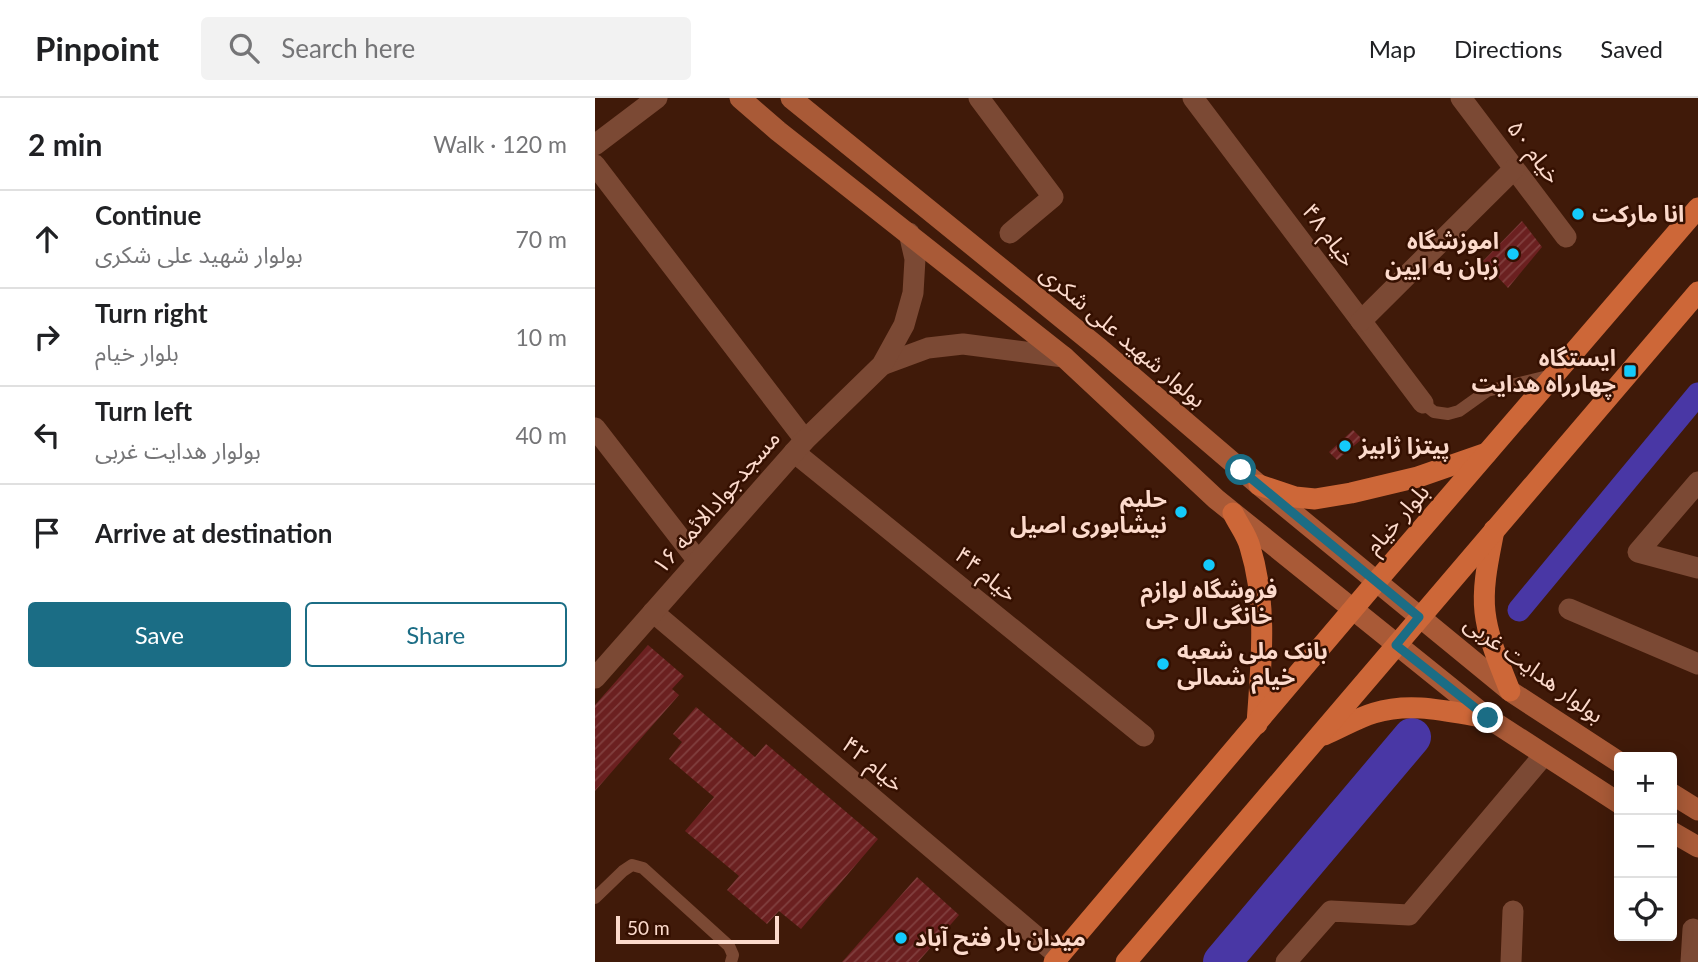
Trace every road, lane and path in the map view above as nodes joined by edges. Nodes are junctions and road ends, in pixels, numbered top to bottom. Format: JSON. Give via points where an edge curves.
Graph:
{"nodes":[{"id":1,"x":657,"y":98,"type":"edge"},
{"id":2,"x":740,"y":98,"type":"edge"},
{"id":3,"x":791,"y":98,"type":"edge"},
{"id":4,"x":979,"y":98,"type":"edge"},
{"id":5,"x":1193,"y":98,"type":"edge"},
{"id":6,"x":1461,"y":98,"type":"edge"},
{"id":7,"x":595,"y":145,"type":"edge"},
{"id":8,"x":595,"y":165,"type":"edge"},
{"id":9,"x":1514,"y":169,"type":"junction"},
{"id":10,"x":1698,"y":208,"type":"edge"},
{"id":11,"x":909,"y":233,"type":"junction"},
{"id":12,"x":1010,"y":233,"type":"dead end"},
{"id":13,"x":1566,"y":237,"type":"dead end"},
{"id":14,"x":1698,"y":292,"type":"edge"},
{"id":15,"x":1361,"y":321,"type":"junction"},
{"id":16,"x":1063,"y":357,"type":"junction"},
{"id":17,"x":882,"y":365,"type":"junction"},
{"id":18,"x":1555,"y":374,"type":"junction"},
{"id":19,"x":1423,"y":403,"type":"joint"},
{"id":20,"x":595,"y":428,"type":"edge"},
{"id":21,"x":800,"y":446,"type":"junction"},
{"id":22,"x":1489,"y":453,"type":"junction"},
{"id":23,"x":1698,"y":482,"type":"edge"},
{"id":24,"x":1258,"y":485,"type":"junction"},
{"id":25,"x":1233,"y":513,"type":"junction"},
{"id":26,"x":1494,"y":530,"type":"junction"},
{"id":27,"x":698,"y":561,"type":"junction"},
{"id":28,"x":1698,"y":568,"type":"edge"},
{"id":29,"x":1376,"y":582,"type":"junction"},
{"id":30,"x":1569,"y":609,"type":"dead end"},
{"id":31,"x":1353,"y":610,"type":"junction"},
{"id":32,"x":653,"y":612,"type":"junction"},
{"id":33,"x":1419,"y":617,"type":"junction"},
{"id":34,"x":1396,"y":645,"type":"junction"},
{"id":35,"x":1698,"y":664,"type":"edge"},
{"id":36,"x":595,"y":678,"type":"edge"},
{"id":37,"x":1510,"y":691,"type":"junction"},
{"id":38,"x":1488,"y":718,"type":"junction"},
{"id":39,"x":1257,"y":724,"type":"junction"},
{"id":40,"x":1144,"y":736,"type":"dead end"},
{"id":41,"x":1319,"y":737,"type":"junction"},
{"id":42,"x":1544,"y":755,"type":"junction"},
{"id":43,"x":1614,"y":760,"type":"edge"},
{"id":44,"x":1610,"y":797,"type":"edge"},
{"id":45,"x":1677,"y":797,"type":"edge"},
{"id":46,"x":1698,"y":810,"type":"edge"},
{"id":47,"x":1677,"y":835,"type":"edge"},
{"id":48,"x":1698,"y":847,"type":"edge"},
{"id":49,"x":595,"y":898,"type":"edge"},
{"id":50,"x":1513,"y":911,"type":"dead end"},
{"id":51,"x":1693,"y":929,"type":"dead end"},
{"id":52,"x":1057,"y":959,"type":"edge"},
{"id":53,"x":731,"y":962,"type":"edge"},
{"id":54,"x":1126,"y":962,"type":"edge"},
{"id":55,"x":1286,"y":962,"type":"edge"},
{"id":56,"x":1511,"y":962,"type":"edge"},
{"id":57,"x":1691,"y":962,"type":"edge"}],
"edges":[{"from":1,"to":7,"type":"street"},
{"from":2,"to":11,"type":"main road"},
{"from":3,"to":24,"type":"main road","name":"بولوار شهید علی شکری","via":[[1100,349]]},
{"from":4,"to":12,"type":"street","via":[[1053,197]]},
{"from":5,"to":15,"type":"street","name":"خیام ۴۸"},
{"from":6,"to":9,"type":"street","name":"خیام ۵۰"},
{"from":8,"to":21,"type":"street","name":"خیام ۴۴"},
{"from":9,"to":13,"type":"street","name":"خیام ۵۰"},
{"from":9,"to":15,"type":"street"},
{"from":10,"to":18,"type":"main road","name":"بلوار خیام"},
{"from":11,"to":16,"type":"main road"},
{"from":11,"to":17,"type":"street","via":[[915,259],[913,293],[904,325]]},
{"from":14,"to":26,"type":"main road"},
{"from":15,"to":19,"type":"street","name":"خیام ۴۸"},
{"from":16,"to":17,"type":"street","via":[[963,344],[928,348]]},
{"from":16,"to":25,"type":"main road"},
{"from":17,"to":21,"type":"street","name":"مسجدجوادالائمه ۱۶"},
{"from":18,"to":19,"type":"lane","via":[[1487,391],[1448,414],[1434,412]]},
{"from":18,"to":22,"type":"main road","name":"بلوار خیام"},
{"from":20,"to":27,"type":"street"},
{"from":21,"to":27,"type":"street","name":"مسجدجوادالائمه ۱۶"},
{"from":21,"to":40,"type":"street","name":"خیام ۴۴"},
{"from":22,"to":24,"type":"main road","via":[[1418,477],[1315,499]]},
{"from":22,"to":29,"type":"main road","name":"بلوار خیام"},
{"from":23,"to":28,"type":"street","via":[[1638,552]]},
{"from":24,"to":29,"type":"main road","name":"بولوار شهید علی شکری"},
{"from":25,"to":31,"type":"main road"},
{"from":25,"to":39,"type":"main road","via":[[1250,545],[1261,600]]},
{"from":26,"to":33,"type":"main road"},
{"from":26,"to":37,"type":"main road","via":[[1485,612]]},
{"from":27,"to":32,"type":"street","name":"مسجدجوادالائمه ۱۶"},
{"from":29,"to":31,"type":"main road","name":"بلوار خیام"},
{"from":29,"to":33,"type":"main road","name":"بولوار شهید علی شکری"},
{"from":30,"to":35,"type":"street"},
{"from":31,"to":34,"type":"main road"},
{"from":31,"to":39,"type":"main road","name":"بلوار خیام"},
{"from":32,"to":36,"type":"street","name":"مسجدجوادالائمه ۱۶"},
{"from":32,"to":52,"type":"street","name":"خیام ۴۲"},
{"from":33,"to":34,"type":"main road"},
{"from":33,"to":37,"type":"main road","name":"بولوار هدایت غربی"},
{"from":34,"to":38,"type":"main road"},
{"from":34,"to":41,"type":"main road"},
{"from":37,"to":43,"type":"main road","name":"بولوار هدایت غربی"},
{"from":38,"to":41,"type":"main road","via":[[1402,707],[1374,713]]},
{"from":38,"to":42,"type":"main road"},
{"from":39,"to":52,"type":"main road","name":"بلوار خیام"},
{"from":41,"to":54,"type":"main road"},
{"from":42,"to":44,"type":"main road"},
{"from":42,"to":55,"type":"street","via":[[1409,915],[1331,911]]},
{"from":45,"to":46,"type":"main road"},
{"from":47,"to":48,"type":"main road"},
{"from":49,"to":53,"type":"lane","via":[[623,870],[643,868],[729,946]]},
{"from":50,"to":56,"type":"street"},
{"from":51,"to":57,"type":"street"}]}
